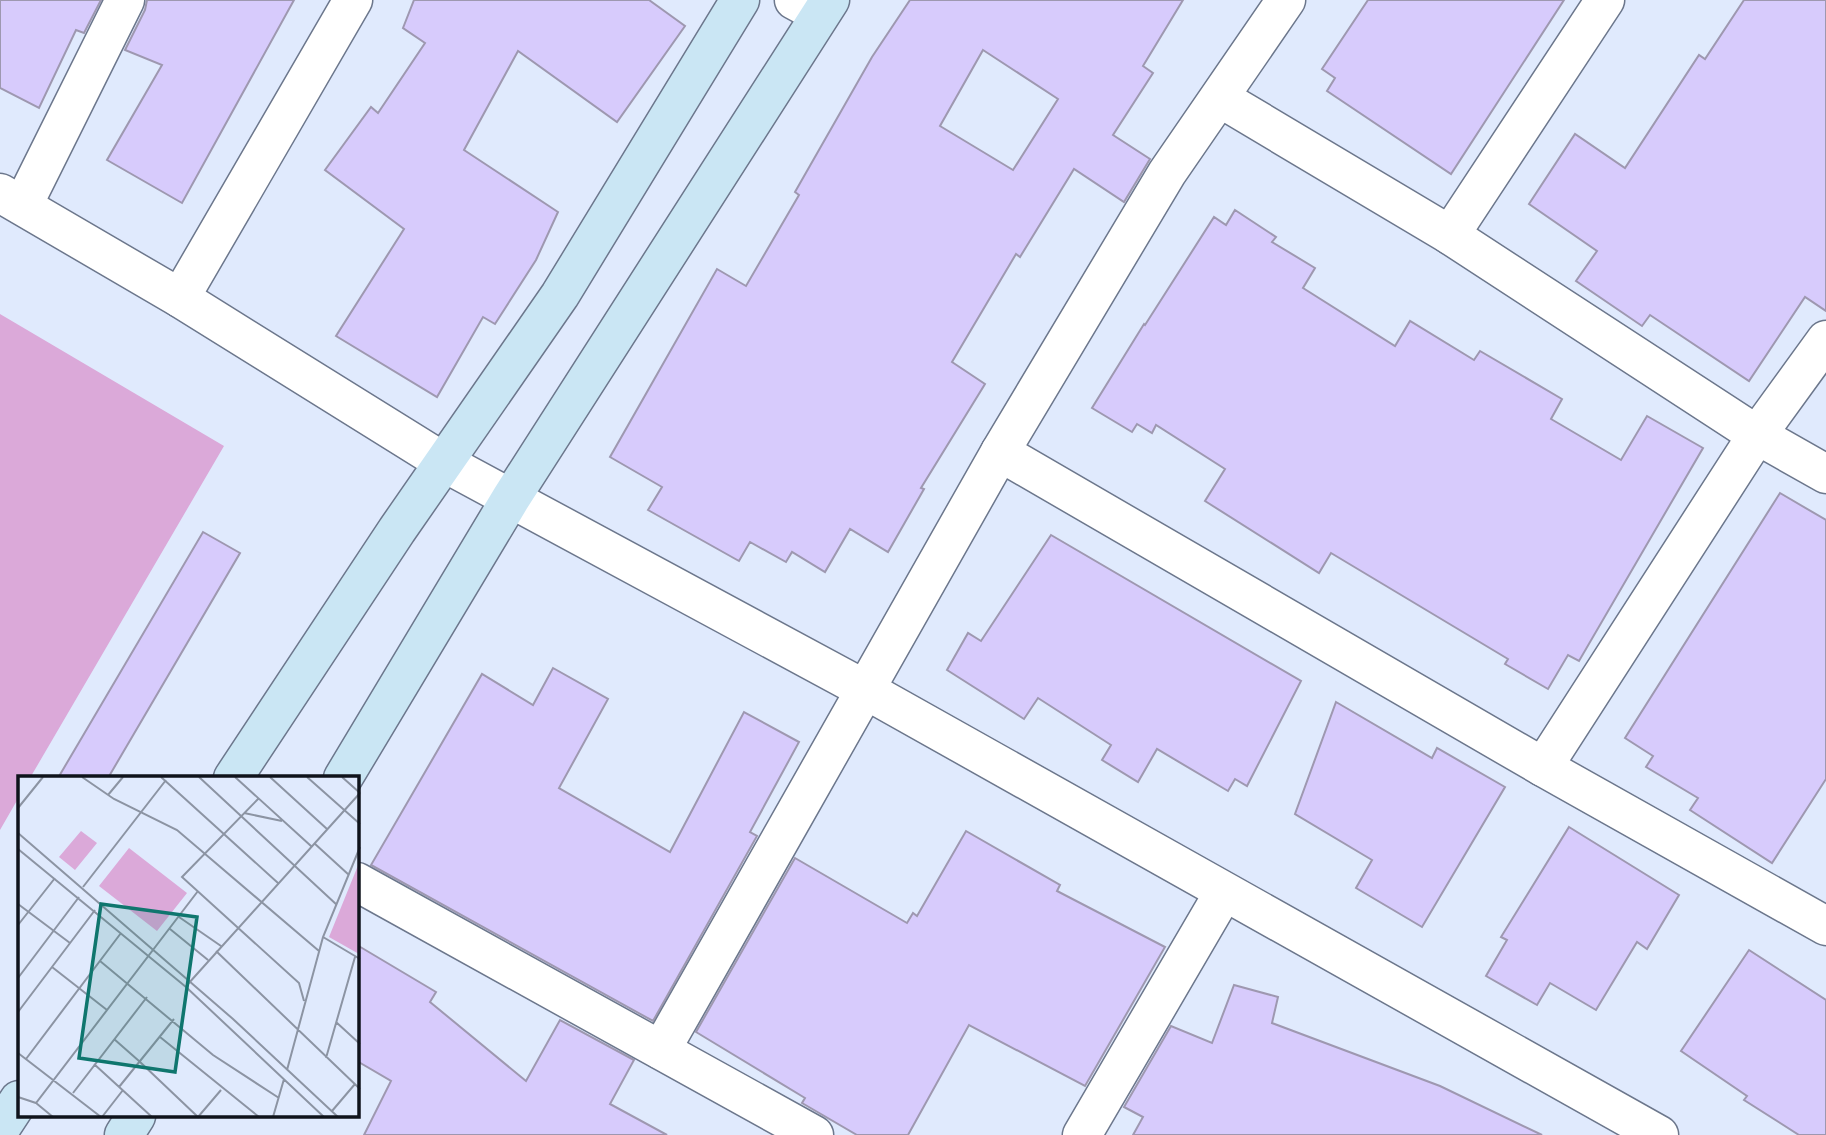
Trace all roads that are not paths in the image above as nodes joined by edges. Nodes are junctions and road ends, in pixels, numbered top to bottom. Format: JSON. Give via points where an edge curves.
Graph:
{"nodes":[{"id":1,"x":125,"y":0,"type":"edge"},
{"id":2,"x":354,"y":0,"type":"edge"},
{"id":3,"x":740,"y":0,"type":"edge"},
{"id":4,"x":1286,"y":0,"type":"edge"},
{"id":5,"x":1605,"y":0,"type":"edge"},
{"id":6,"x":815,"y":5,"type":"edge"},
{"id":7,"x":1220,"y":98,"type":"junction"},
{"id":8,"x":11,"y":199,"type":"edge"},
{"id":9,"x":1450,"y":235,"type":"junction"},
{"id":10,"x":180,"y":298,"type":"junction"},
{"id":11,"x":1826,"y":340,"type":"edge"},
{"id":12,"x":1758,"y":435,"type":"junction"},
{"id":13,"x":1000,"y":452,"type":"junction"},
{"id":14,"x":445,"y":463,"type":"junction"},
{"id":15,"x":1826,"y":474,"type":"edge"},
{"id":16,"x":511,"y":498,"type":"junction"},
{"id":17,"x":864,"y":689,"type":"junction"},
{"id":18,"x":1543,"y":766,"type":"junction"},
{"id":19,"x":234,"y":776,"type":"edge"},
{"id":20,"x":344,"y":776,"type":"edge"},
{"id":21,"x":359,"y":883,"type":"edge"},
{"id":22,"x":1224,"y":892,"type":"junction"},
{"id":23,"x":1826,"y":926,"type":"edge"},
{"id":24,"x":661,"y":1050,"type":"junction"},
{"id":25,"x":18,"y":1102,"type":"edge"},
{"id":26,"x":135,"y":1118,"type":"edge"},
{"id":27,"x":0,"y":1129,"type":"edge"},
{"id":28,"x":124,"y":1135,"type":"edge"},
{"id":29,"x":814,"y":1135,"type":"edge"},
{"id":30,"x":1082,"y":1135,"type":"edge"},
{"id":31,"x":1659,"y":1135,"type":"edge"}],
"edges":[{"from":1,"to":8,"type":"street"},
{"from":2,"to":10,"type":"street"},
{"from":3,"to":14,"type":"main road","via":[[560,295]]},
{"from":4,"to":7,"type":"street"},
{"from":5,"to":9,"type":"street"},
{"from":6,"to":16,"type":"main road"},
{"from":7,"to":9,"type":"street"},
{"from":7,"to":13,"type":"street","via":[[1167,173]]},
{"from":8,"to":10,"type":"street"},
{"from":9,"to":12,"type":"street"},
{"from":10,"to":14,"type":"street"},
{"from":11,"to":12,"type":"street"},
{"from":12,"to":15,"type":"street"},
{"from":12,"to":18,"type":"street"},
{"from":13,"to":17,"type":"street"},
{"from":13,"to":18,"type":"street"},
{"from":14,"to":16,"type":"street"},
{"from":14,"to":19,"type":"main road"},
{"from":16,"to":17,"type":"street"},
{"from":16,"to":20,"type":"main road"},
{"from":17,"to":22,"type":"street"},
{"from":17,"to":24,"type":"street"},
{"from":18,"to":23,"type":"street"},
{"from":21,"to":24,"type":"street"},
{"from":22,"to":30,"type":"street"},
{"from":22,"to":31,"type":"street"},
{"from":24,"to":29,"type":"street"},
{"from":25,"to":27,"type":"main road"},
{"from":26,"to":28,"type":"main road"}]}
